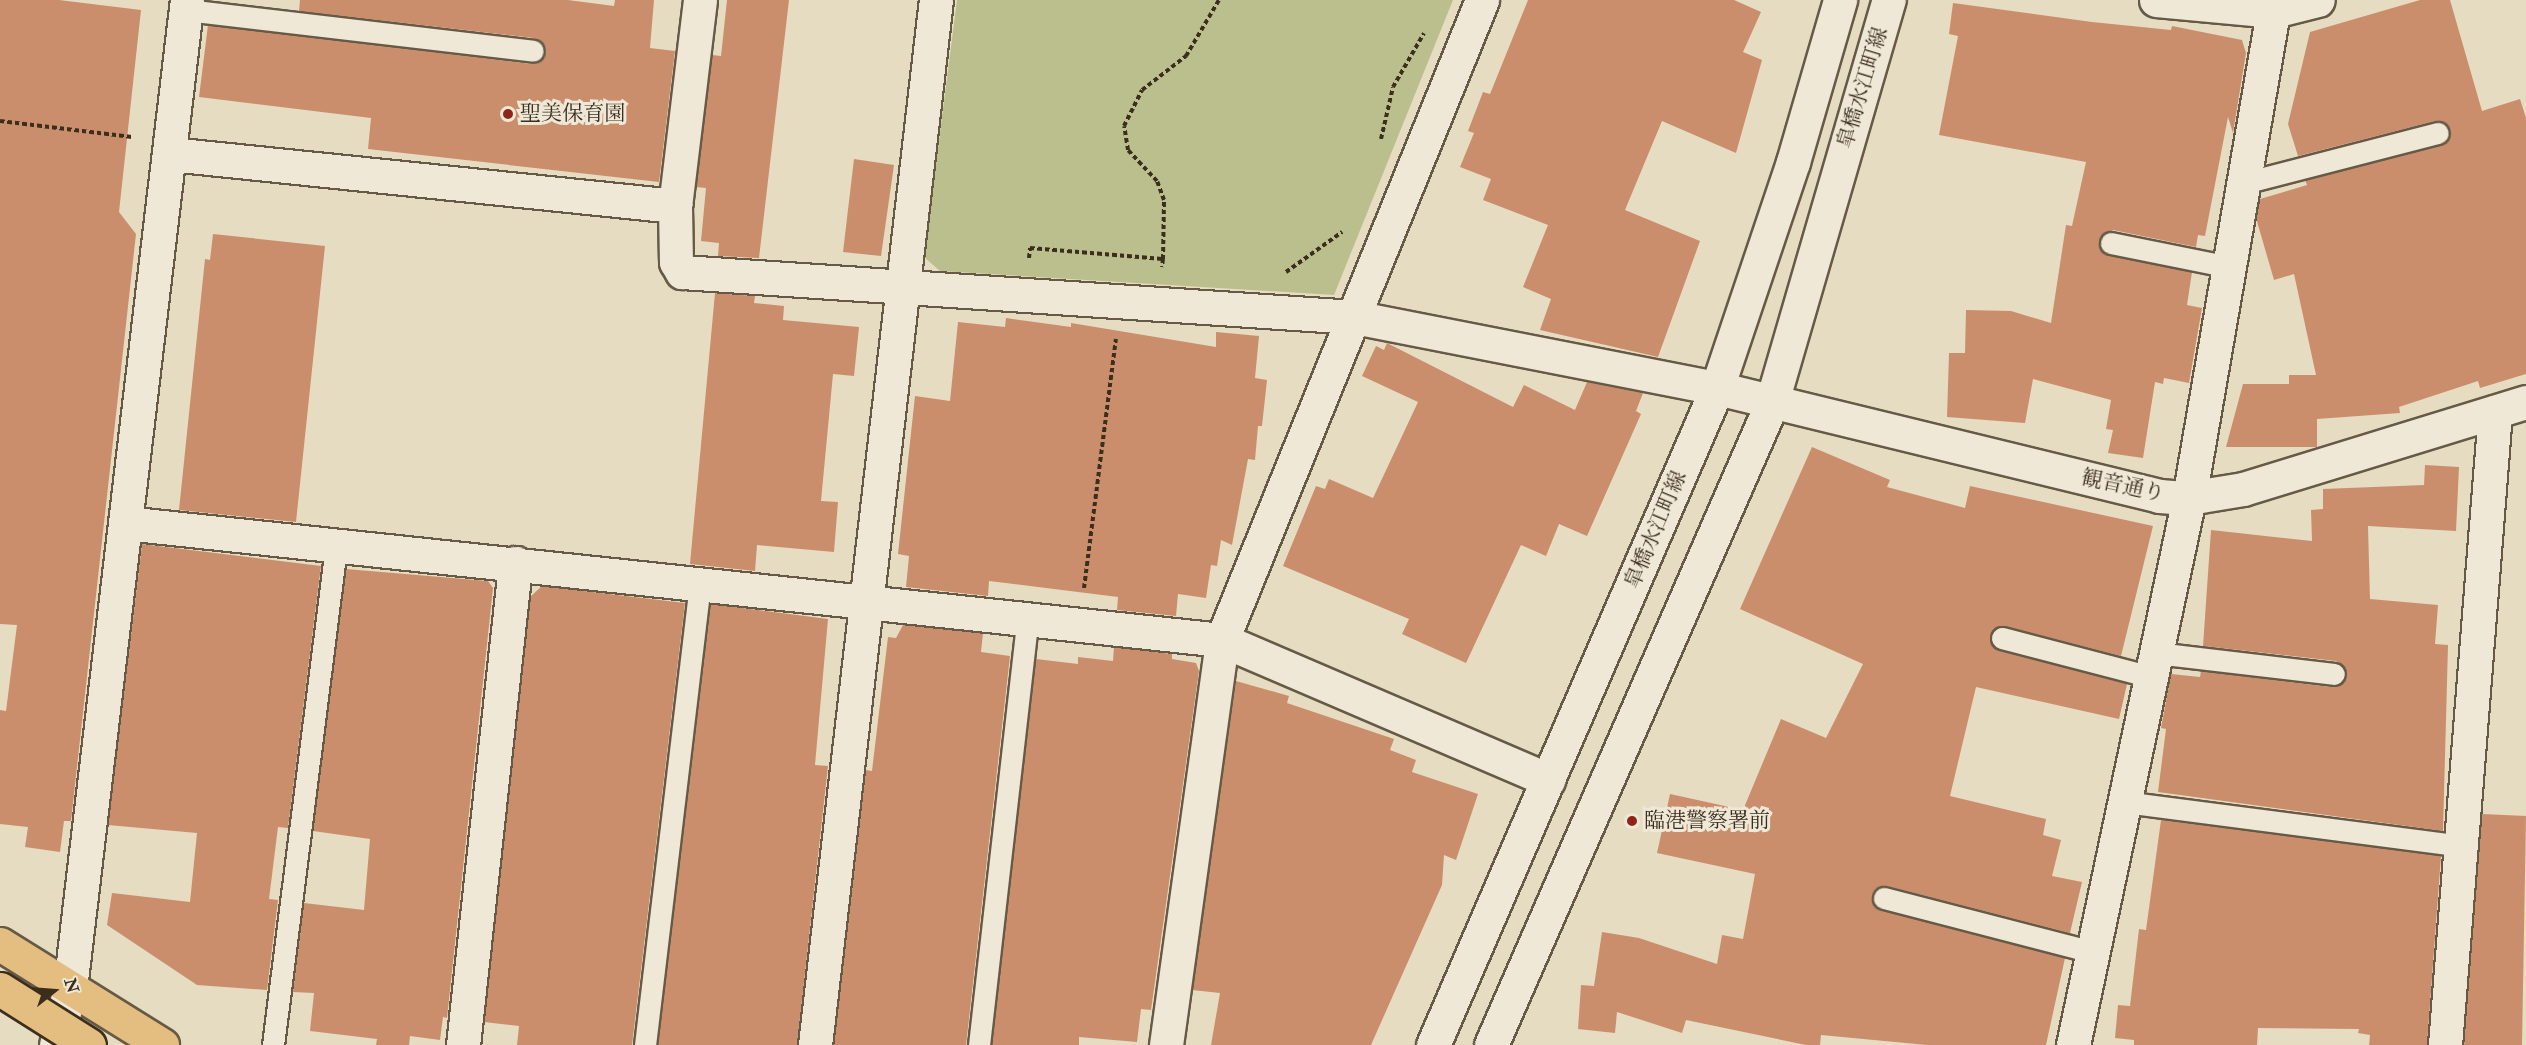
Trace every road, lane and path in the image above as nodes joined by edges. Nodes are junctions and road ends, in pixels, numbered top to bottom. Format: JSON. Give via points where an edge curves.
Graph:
{"nodes":[{"id":1,"x":700,"y":0,"type":"edge"},
{"id":2,"x":936,"y":0,"type":"edge"},
{"id":3,"x":1219,"y":0,"type":"edge"},
{"id":4,"x":1482,"y":0,"type":"edge"},
{"id":5,"x":1840,"y":0,"type":"edge"},
{"id":6,"x":1889,"y":0,"type":"edge"},
{"id":7,"x":2156,"y":0,"type":"edge"},
{"id":8,"x":2318,"y":0,"type":"edge"},
{"id":9,"x":187,"y":5,"type":"edge"},
{"id":10,"x":2274,"y":6,"type":"edge"},
{"id":11,"x":1428,"y":25,"type":"dead end"},
{"id":12,"x":533,"y":51,"type":"dead end"},
{"id":13,"x":0,"y":120,"type":"edge"},
{"id":14,"x":2438,"y":133,"type":"dead end"},
{"id":15,"x":1379,"y":144,"type":"dead end"},
{"id":16,"x":171,"y":148,"type":"junction"},
{"id":17,"x":2244,"y":183,"type":"junction"},
{"id":18,"x":675,"y":206,"type":"junction"},
{"id":19,"x":1344,"y":229,"type":"dead end"},
{"id":20,"x":2111,"y":243,"type":"dead end"},
{"id":21,"x":1163,"y":259,"type":"junction"},
{"id":22,"x":1028,"y":265,"type":"dead end"},
{"id":23,"x":2230,"y":267,"type":"junction"},
{"id":24,"x":1173,"y":272,"type":"dead end"},
{"id":25,"x":1282,"y":275,"type":"dead end"},
{"id":26,"x":902,"y":290,"type":"junction"},
{"id":27,"x":1120,"y":303,"type":"junction"},
{"id":28,"x":1354,"y":317,"type":"junction"},
{"id":29,"x":1717,"y":388,"type":"junction"},
{"id":30,"x":2526,"y":402,"type":"edge"},
{"id":31,"x":1771,"y":405,"type":"junction"},
{"id":32,"x":2495,"y":412,"type":"junction"},
{"id":33,"x":2190,"y":498,"type":"junction"},
{"id":34,"x":125,"y":523,"type":"junction"},
{"id":35,"x":336,"y":548,"type":"junction"},
{"id":36,"x":515,"y":563,"type":"junction"},
{"id":37,"x":700,"y":585,"type":"junction"},
{"id":38,"x":866,"y":605,"type":"junction"},
{"id":39,"x":1027,"y":621,"type":"junction"},
{"id":40,"x":1079,"y":626,"type":"junction"},
{"id":41,"x":2002,"y":638,"type":"dead end"},
{"id":42,"x":1222,"y":640,"type":"junction"},
{"id":43,"x":2154,"y":665,"type":"junction"},
{"id":44,"x":2334,"y":674,"type":"dead end"},
{"id":45,"x":1548,"y":780,"type":"junction"},
{"id":46,"x":2124,"y":802,"type":"junction"},
{"id":47,"x":2463,"y":846,"type":"junction"},
{"id":48,"x":1884,"y":898,"type":"dead end"},
{"id":49,"x":0,"y":944,"type":"edge"},
{"id":50,"x":2093,"y":952,"type":"junction"},
{"id":51,"x":70,"y":988,"type":"junction"},
{"id":52,"x":0,"y":989,"type":"edge"},
{"id":53,"x":56,"y":1045,"type":"edge"},
{"id":54,"x":89,"y":1045,"type":"edge"},
{"id":55,"x":162,"y":1045,"type":"edge"},
{"id":56,"x":273,"y":1045,"type":"edge"},
{"id":57,"x":463,"y":1045,"type":"edge"},
{"id":58,"x":645,"y":1045,"type":"edge"},
{"id":59,"x":815,"y":1045,"type":"edge"},
{"id":60,"x":979,"y":1045,"type":"edge"},
{"id":61,"x":1166,"y":1045,"type":"edge"},
{"id":62,"x":1433,"y":1045,"type":"edge"},
{"id":63,"x":1491,"y":1045,"type":"edge"},
{"id":64,"x":2073,"y":1045,"type":"edge"},
{"id":65,"x":2445,"y":1045,"type":"edge"}],
"edges":[{"from":1,"to":18,"type":"street"},
{"from":2,"to":26,"type":"street"},
{"from":3,"to":21,"type":"path","via":[[1186,56],[1142,90],[1124,126],[1128,150],[1157,181],[1164,200]]},
{"from":4,"to":28,"type":"street"},
{"from":5,"to":29,"type":"street","name":"皐橋水江町線","via":[[1793,162]]},
{"from":6,"to":31,"type":"street","name":"皐橋水江町線"},
{"from":7,"to":10,"type":"street"},
{"from":8,"to":10,"type":"street"},
{"from":9,"to":12,"type":"lane"},
{"from":9,"to":16,"type":"street"},
{"from":10,"to":17,"type":"street"},
{"from":11,"to":15,"type":"path","via":[[1393,87]]},
{"from":13,"to":16,"type":"path"},
{"from":14,"to":17,"type":"lane"},
{"from":16,"to":18,"type":"street"},
{"from":16,"to":34,"type":"street"},
{"from":17,"to":23,"type":"street"},
{"from":18,"to":26,"type":"street","name":"観音通り","via":[[676,262],[682,272]]},
{"from":19,"to":25,"type":"path","via":[[1340,238]]},
{"from":20,"to":23,"type":"lane"},
{"from":21,"to":22,"type":"path","via":[[1030,248]]},
{"from":21,"to":24,"type":"path","via":[[1162,271]]},
{"from":23,"to":33,"type":"street"},
{"from":26,"to":27,"type":"street","name":"観音通り"},
{"from":26,"to":38,"type":"street"},
{"from":27,"to":28,"type":"street","name":"観音通り"},
{"from":27,"to":40,"type":"path"},
{"from":28,"to":29,"type":"street","name":"観音通り"},
{"from":28,"to":42,"type":"street"},
{"from":29,"to":31,"type":"street","name":"観音通り"},
{"from":29,"to":45,"type":"street","name":"皐橋水江町線"},
{"from":30,"to":32,"type":"street","name":"観音通り"},
{"from":31,"to":33,"type":"street","name":"観音通り","via":[[2159,496]]},
{"from":31,"to":63,"type":"street","name":"皐橋水江町線"},
{"from":32,"to":33,"type":"street","name":"観音通り","via":[[2243,489]]},
{"from":32,"to":47,"type":"street"},
{"from":33,"to":43,"type":"street"},
{"from":34,"to":35,"type":"street"},
{"from":34,"to":51,"type":"street"},
{"from":35,"to":36,"type":"street"},
{"from":35,"to":56,"type":"lane"},
{"from":36,"to":37,"type":"street"},
{"from":36,"to":57,"type":"street"},
{"from":37,"to":38,"type":"street"},
{"from":37,"to":58,"type":"lane"},
{"from":38,"to":39,"type":"street"},
{"from":38,"to":59,"type":"street"},
{"from":39,"to":40,"type":"street"},
{"from":39,"to":60,"type":"lane"},
{"from":40,"to":42,"type":"street"},
{"from":41,"to":43,"type":"lane"},
{"from":42,"to":45,"type":"street"},
{"from":42,"to":61,"type":"street"},
{"from":43,"to":44,"type":"lane"},
{"from":43,"to":46,"type":"street"},
{"from":45,"to":62,"type":"street","name":"皐橋水江町線"},
{"from":46,"to":47,"type":"lane"},
{"from":46,"to":50,"type":"street"},
{"from":47,"to":65,"type":"street"},
{"from":48,"to":50,"type":"lane"},
{"from":49,"to":51,"type":"main road"},
{"from":50,"to":64,"type":"street"},
{"from":51,"to":53,"type":"street"},
{"from":51,"to":55,"type":"main road"},
{"from":52,"to":54,"type":"main road","bridge":true}]}
